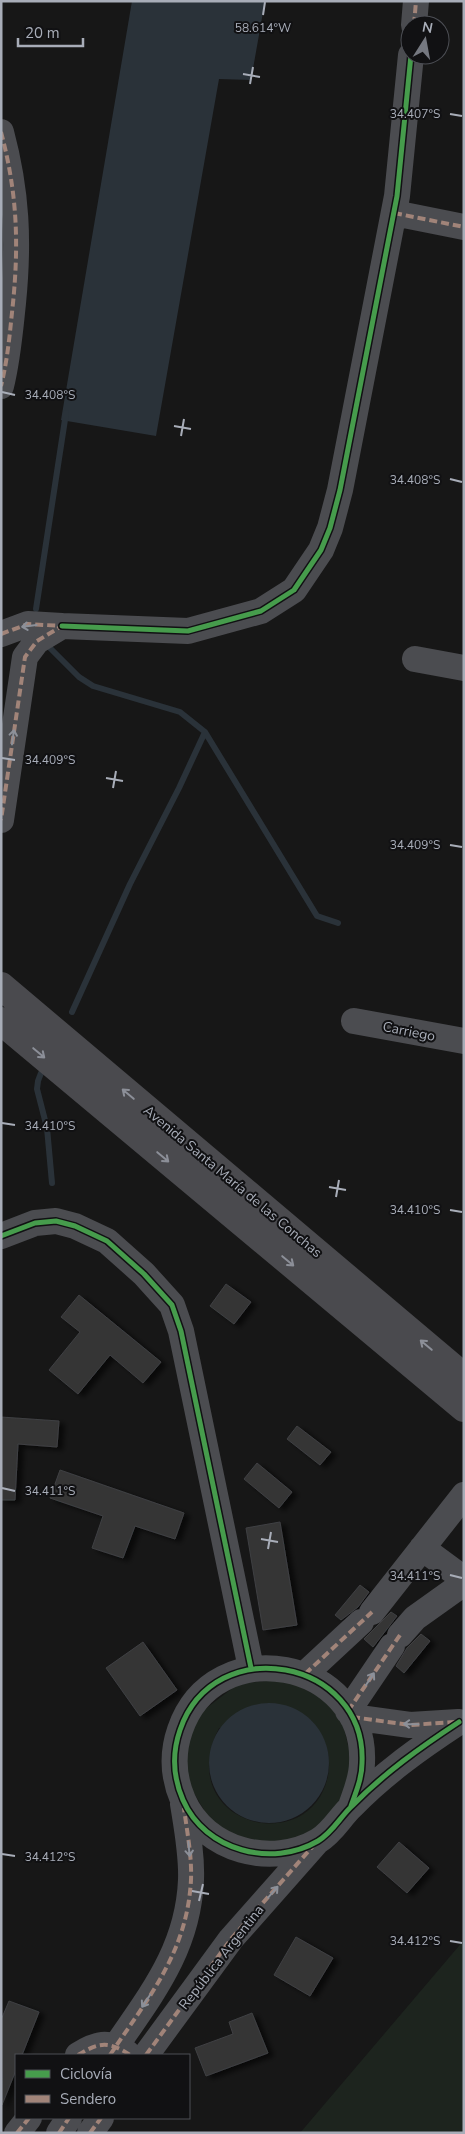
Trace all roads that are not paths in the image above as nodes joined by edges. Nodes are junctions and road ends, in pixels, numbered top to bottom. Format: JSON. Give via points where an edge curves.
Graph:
{"nodes":[{"id":1,"x":416,"y":1,"type":"edge"},
{"id":2,"x":415,"y":15,"type":"edge"},
{"id":3,"x":410,"y":65,"type":"edge"},
{"id":4,"x":1,"y":132,"type":"edge"},
{"id":5,"x":394,"y":213,"type":"junction"},
{"id":6,"x":464,"y":227,"type":"edge"},
{"id":7,"x":1,"y":386,"type":"edge"},
{"id":8,"x":62,"y":626,"type":"junction"},
{"id":9,"x":1,"y":634,"type":"edge"},
{"id":10,"x":415,"y":659,"type":"dead end"},
{"id":11,"x":464,"y":668,"type":"edge"},
{"id":12,"x":1,"y":820,"type":"edge"},
{"id":13,"x":1,"y":973,"type":"edge"},
{"id":14,"x":8,"y":992,"type":"edge"},
{"id":15,"x":1,"y":1021,"type":"edge"},
{"id":16,"x":354,"y":1021,"type":"dead end"},
{"id":17,"x":464,"y":1042,"type":"edge"},
{"id":18,"x":1,"y":1236,"type":"edge"},
{"id":19,"x":464,"y":1376,"type":"edge"},
{"id":20,"x":464,"y":1408,"type":"edge"},
{"id":21,"x":464,"y":1495,"type":"edge"},
{"id":22,"x":422,"y":1548,"type":"junction"},
{"id":23,"x":464,"y":1581,"type":"edge"},
{"id":24,"x":374,"y":1610,"type":"junction"},
{"id":25,"x":402,"y":1633,"type":"junction"},
{"id":26,"x":251,"y":1668,"type":"junction"},
{"id":27,"x":305,"y":1674,"type":"junction"},
{"id":28,"x":350,"y":1714,"type":"junction"},
{"id":29,"x":462,"y":1722,"type":"edge"},
{"id":30,"x":183,"y":1800,"type":"junction"},
{"id":31,"x":351,"y":1806,"type":"junction"},
{"id":32,"x":318,"y":1840,"type":"junction"},
{"id":33,"x":119,"y":2052,"type":"edge"},
{"id":34,"x":80,"y":2054,"type":"edge"},
{"id":35,"x":147,"y":2054,"type":"edge"},
{"id":36,"x":28,"y":2119,"type":"edge"},
{"id":37,"x":68,"y":2119,"type":"edge"},
{"id":38,"x":100,"y":2119,"type":"edge"},
{"id":39,"x":17,"y":2133,"type":"edge"},
{"id":40,"x":59,"y":2133,"type":"edge"},
{"id":41,"x":90,"y":2133,"type":"edge"}],
"edges":[{"from":1,"to":2,"type":"street"},
{"from":3,"to":5,"type":"street"},
{"from":4,"to":7,"type":"street","via":[[15,203],[18,238],[10,334]]},
{"from":5,"to":6,"type":"street"},
{"from":5,"to":8,"type":"street","via":[[330,528],[321,550],[294,590],[261,611],[188,631]]},
{"from":8,"to":9,"type":"street","one_way":true,"via":[[28,624]]},
{"from":12,"to":8,"type":"street","one_way":true,"via":[[24,657],[38,641]]},
{"from":10,"to":11,"type":"street"},
{"from":13,"to":14,"type":"street"},
{"from":19,"to":14,"type":"main road","name":"Avenida Santa María de las Conchas","one_way":true},
{"from":15,"to":20,"type":"main road","name":"Avenida Santa María de las Conchas","one_way":true},
{"from":16,"to":17,"type":"street","name":"Carriego"},
{"from":18,"to":26,"type":"street","via":[[35,1223],[56,1221],[76,1226],[107,1240],[172,1305],[183,1341]]},
{"from":21,"to":22,"type":"street"},
{"from":22,"to":23,"type":"street"},
{"from":22,"to":24,"type":"street"},
{"from":23,"to":25,"type":"street"},
{"from":24,"to":25,"type":"street"},
{"from":24,"to":27,"type":"street"},
{"from":28,"to":25,"type":"street","one_way":true},
{"from":26,"to":27,"type":"street","via":[[278,1667]]},
{"from":26,"to":30,"type":"street","via":[[224,1677],[201,1694],[184,1717],[175,1744],[175,1773]]},
{"from":27,"to":28,"type":"street","via":[[336,1696]]},
{"from":29,"to":28,"type":"street","one_way":true,"via":[[410,1725]]},
{"from":28,"to":31,"type":"street","via":[[360,1739],[362,1762],[359,1785]]},
{"from":29,"to":31,"type":"street","via":[[419,1748]]},
{"from":30,"to":32,"type":"street","via":[[197,1823],[218,1840],[242,1851],[268,1855],[294,1851]]},
{"from":30,"to":33,"type":"street","one_way":true,"via":[[191,1879],[184,1923],[163,1977]]},
{"from":31,"to":32,"type":"street","via":[[337,1825]]},
{"from":35,"to":32,"type":"street","name":"República Argentina","one_way":true,"via":[[231,1940]]},
{"from":33,"to":34,"type":"street","via":[[94,2046]]},
{"from":36,"to":39,"type":"street"},
{"from":37,"to":40,"type":"street"},
{"from":38,"to":41,"type":"street"}]}
